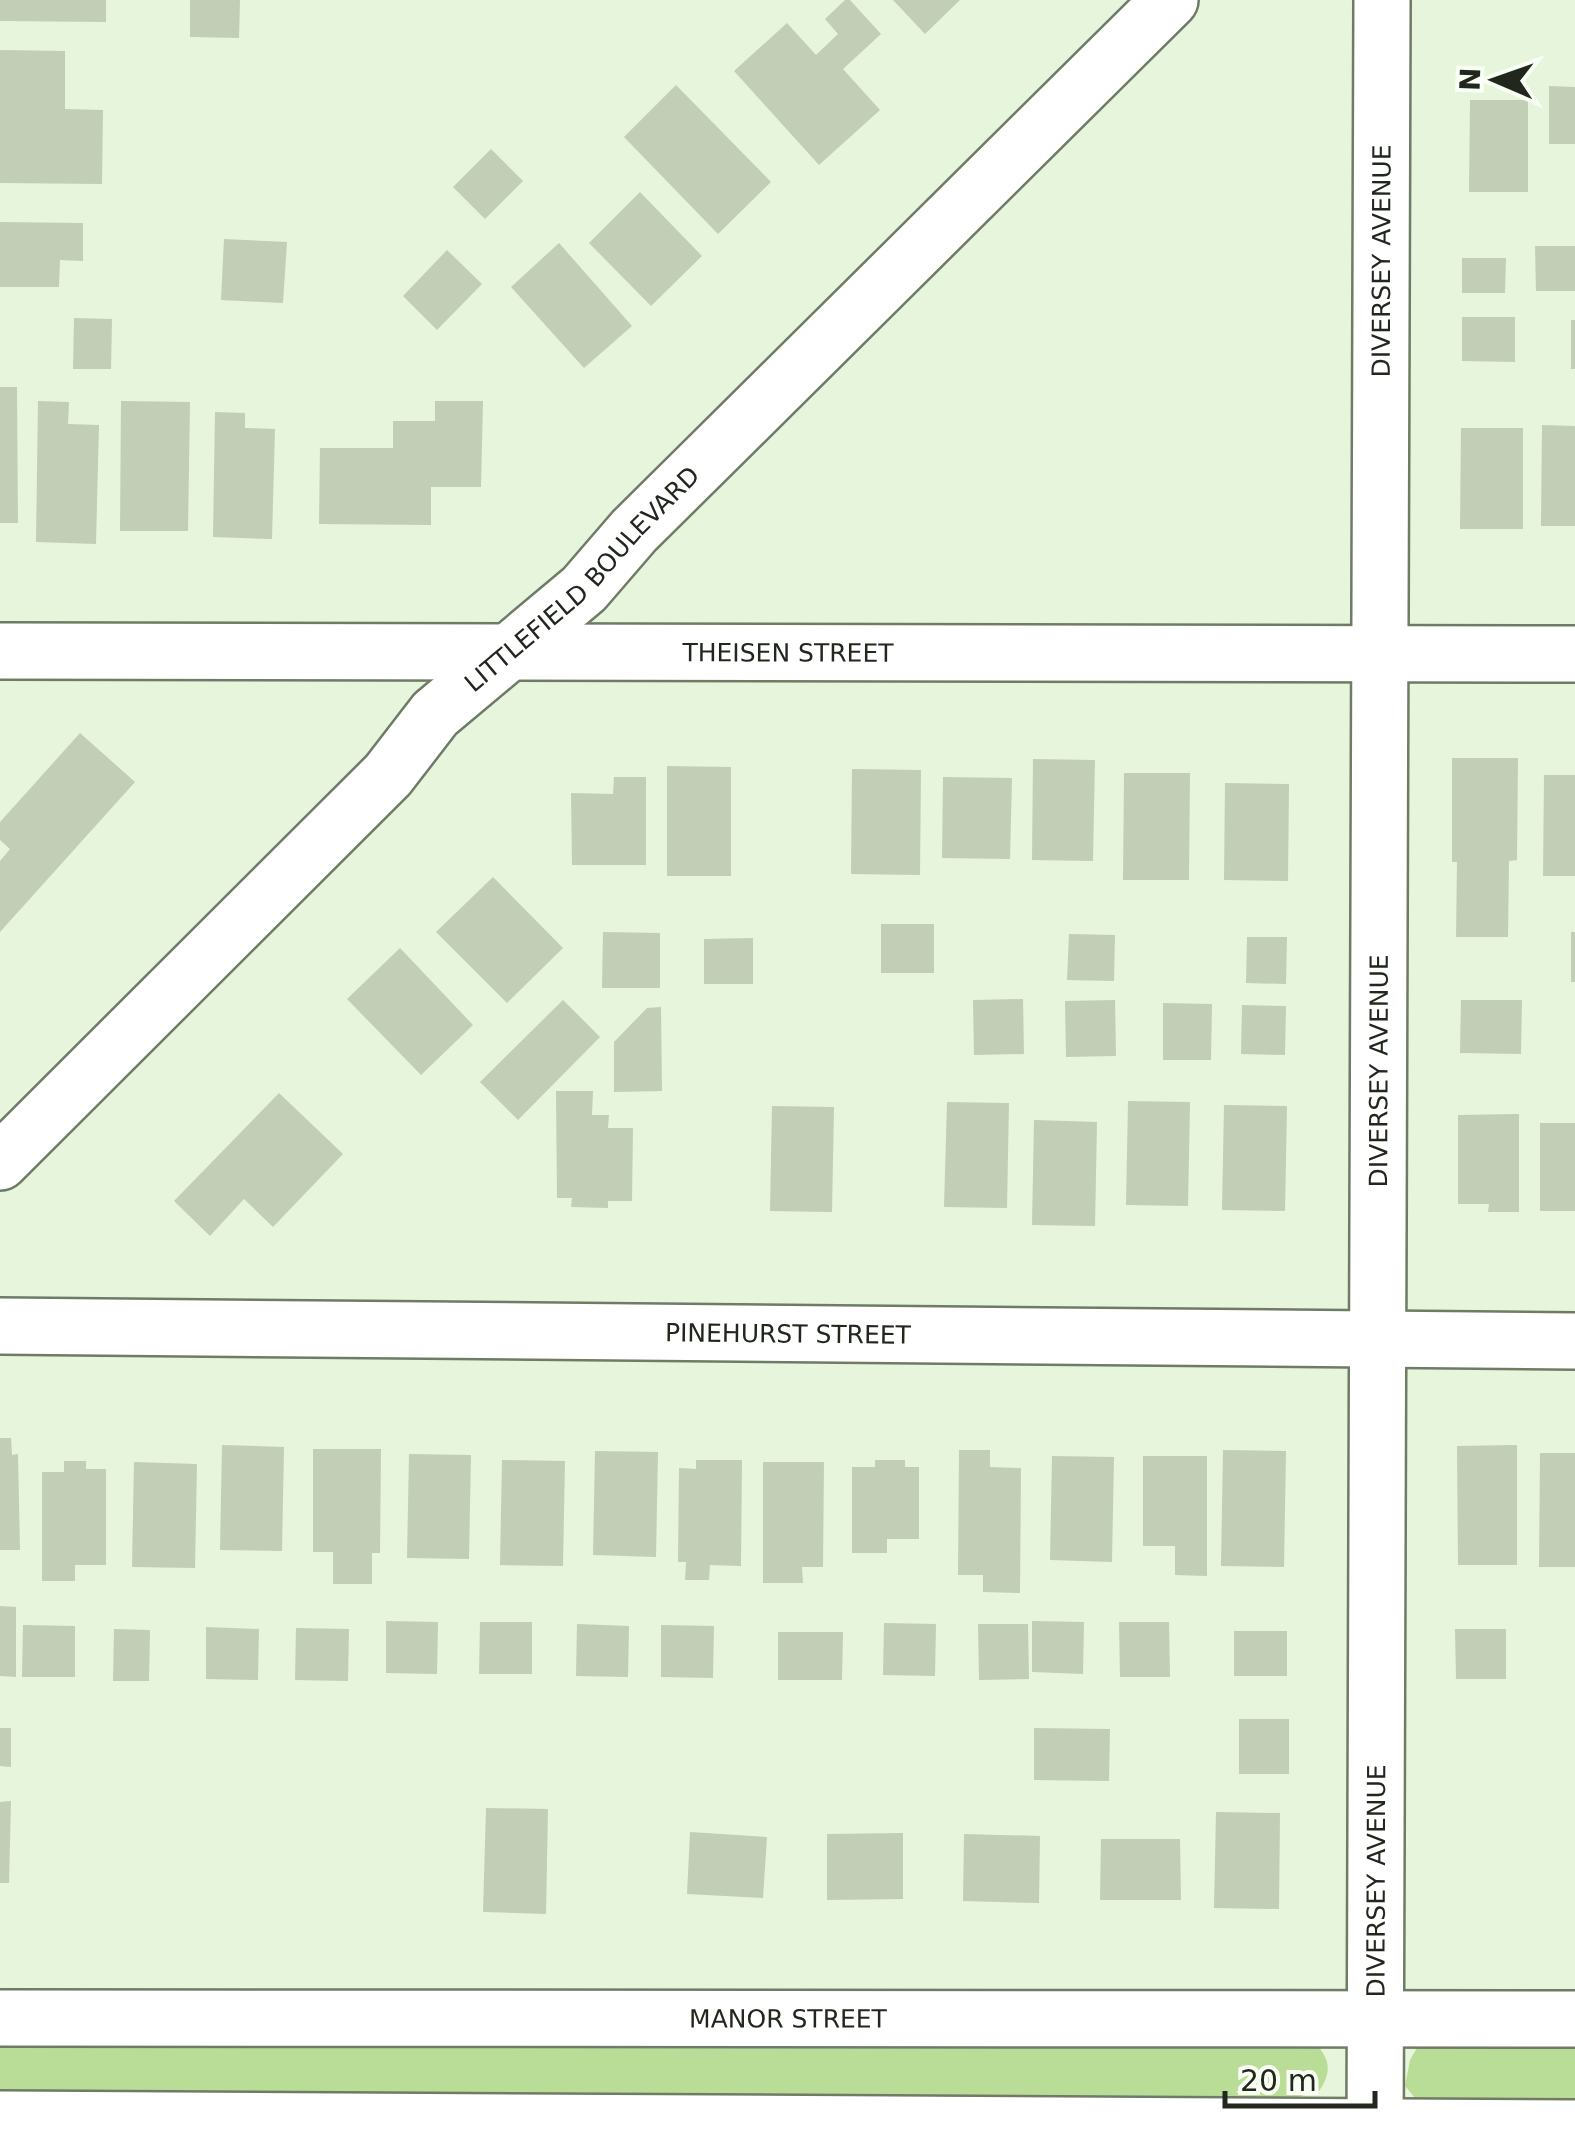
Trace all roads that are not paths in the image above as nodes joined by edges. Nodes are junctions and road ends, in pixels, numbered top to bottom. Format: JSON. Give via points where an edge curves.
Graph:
{"nodes":[{"id":1,"x":1170,"y":0,"type":"edge"},
{"id":2,"x":1382,"y":0,"type":"edge"},
{"id":3,"x":0,"y":651,"type":"edge"},
{"id":4,"x":512,"y":652,"type":"junction"},
{"id":5,"x":1380,"y":654,"type":"junction"},
{"id":6,"x":1575,"y":654,"type":"edge"},
{"id":7,"x":0,"y":1162,"type":"edge"},
{"id":8,"x":0,"y":1326,"type":"edge"},
{"id":9,"x":1378,"y":1341,"type":"junction"},
{"id":10,"x":1575,"y":1341,"type":"edge"},
{"id":11,"x":0,"y":2018,"type":"edge"},
{"id":12,"x":1375,"y":2019,"type":"junction"},
{"id":13,"x":1575,"y":2019,"type":"edge"},
{"id":14,"x":0,"y":2119,"type":"edge"},
{"id":15,"x":1575,"y":2128,"type":"edge"},
{"id":16,"x":1374,"y":2134,"type":"edge"}],
"edges":[{"from":1,"to":4,"type":"street","name":"LITTLEFIELD BOULEVARD","via":[[634,530],[584,589]]},
{"from":2,"to":5,"type":"street","name":"DIVERSEY AVENUE"},
{"from":3,"to":4,"type":"street","name":"THEISEN STREET"},
{"from":4,"to":5,"type":"street","name":"THEISEN STREET"},
{"from":4,"to":7,"type":"street","name":"LITTLEFIELD BOULEVARD","via":[[435,714],[388,775]]},
{"from":5,"to":6,"type":"street","name":"THEISEN STREET"},
{"from":5,"to":9,"type":"street","name":"DIVERSEY AVENUE"},
{"from":8,"to":9,"type":"street","name":"PINEHURST STREET"},
{"from":9,"to":10,"type":"street","name":"PINEHURST STREET"},
{"from":9,"to":12,"type":"street","name":"DIVERSEY AVENUE"},
{"from":11,"to":12,"type":"street","name":"MANOR STREET"},
{"from":12,"to":13,"type":"street","name":"MANOR STREET"},
{"from":12,"to":16,"type":"street","name":"DIVERSEY AVENUE"},
{"from":14,"to":16,"type":"street"},
{"from":15,"to":16,"type":"street"}]}
